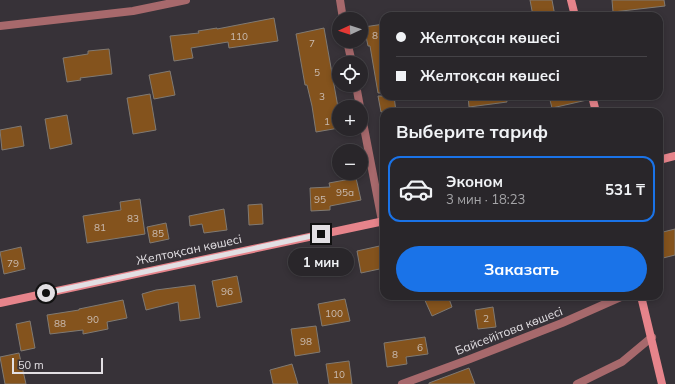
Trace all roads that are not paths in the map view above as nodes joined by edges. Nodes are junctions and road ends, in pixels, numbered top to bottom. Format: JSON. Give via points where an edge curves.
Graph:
{"nodes":[{"id":1,"x":186,"y":0,"type":"edge"},
{"id":2,"x":340,"y":0,"type":"edge"},
{"id":3,"x":571,"y":0,"type":"edge"},
{"id":4,"x":342,"y":12,"type":"edge"},
{"id":5,"x":574,"y":12,"type":"edge"},
{"id":6,"x":0,"y":26,"type":"edge"},
{"id":7,"x":366,"y":136,"type":"edge"},
{"id":8,"x":675,"y":156,"type":"edge"},
{"id":9,"x":663,"y":159,"type":"edge"},
{"id":10,"x":380,"y":206,"type":"edge"},
{"id":11,"x":380,"y":222,"type":"edge"},
{"id":12,"x":614,"y":300,"type":"edge"},
{"id":13,"x":642,"y":300,"type":"edge"},
{"id":14,"x":0,"y":303,"type":"edge"},
{"id":15,"x":652,"y":337,"type":"junction"},
{"id":16,"x":402,"y":384,"type":"edge"},
{"id":17,"x":577,"y":384,"type":"edge"},
{"id":18,"x":662,"y":384,"type":"edge"}],
"edges":[{"from":1,"to":6,"type":"street","via":[[133,11]]},
{"from":2,"to":4,"type":"street"},
{"from":3,"to":5,"type":"street"},
{"from":7,"to":10,"type":"street"},
{"from":8,"to":9,"type":"street"},
{"from":11,"to":14,"type":"street","name":"Желтоқсан көшесі"},
{"from":12,"to":16,"type":"street","name":"Байсейітова көшесі","via":[[470,360]]},
{"from":13,"to":15,"type":"street"},
{"from":15,"to":17,"type":"street","via":[[622,362]]},
{"from":15,"to":18,"type":"street"}]}
